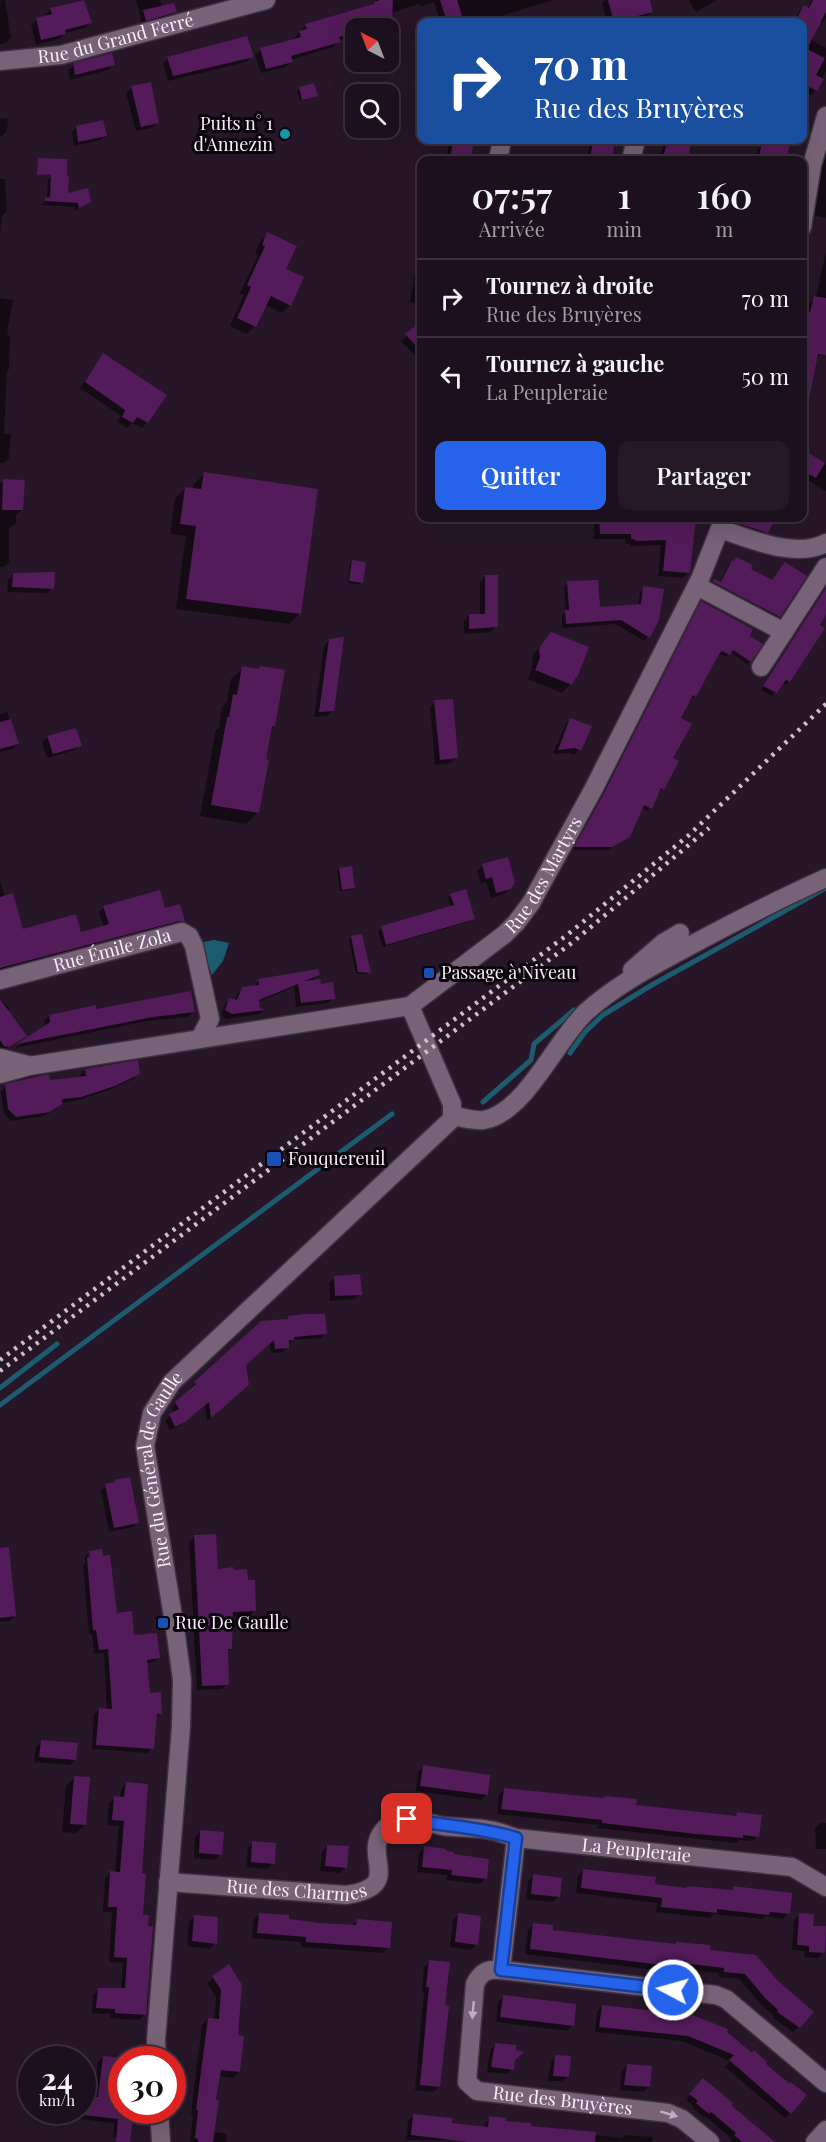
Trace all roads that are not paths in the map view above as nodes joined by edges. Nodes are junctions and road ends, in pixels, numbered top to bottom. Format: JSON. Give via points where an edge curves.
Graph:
{"nodes":[{"id":1,"x":266,"y":0,"type":"edge"},
{"id":2,"x":0,"y":61,"type":"edge"},
{"id":3,"x":826,"y":116,"type":"edge"},
{"id":4,"x":807,"y":196,"type":"edge"},
{"id":5,"x":722,"y":523,"type":"edge"},
{"id":6,"x":826,"y":543,"type":"edge"},
{"id":7,"x":826,"y":567,"type":"edge"},
{"id":8,"x":697,"y":586,"type":"junction"},
{"id":9,"x":784,"y":632,"type":"junction"},
{"id":10,"x":761,"y":667,"type":"dead end"},
{"id":11,"x":826,"y":878,"type":"edge"},
{"id":12,"x":680,"y":933,"type":"dead end"},
{"id":13,"x":0,"y":980,"type":"edge"},
{"id":14,"x":608,"y":995,"type":"junction"},
{"id":15,"x":410,"y":1006,"type":"junction"},
{"id":16,"x":200,"y":1039,"type":"junction"},
{"id":17,"x":0,"y":1058,"type":"edge"},
{"id":18,"x":29,"y":1066,"type":"junction"},
{"id":19,"x":0,"y":1074,"type":"edge"},
{"id":20,"x":453,"y":1115,"type":"junction"},
{"id":21,"x":442,"y":1826,"type":"joint"},
{"id":22,"x":516,"y":1838,"type":"junction"},
{"id":23,"x":168,"y":1882,"type":"junction"},
{"id":24,"x":826,"y":1887,"type":"edge"},
{"id":25,"x":501,"y":1970,"type":"junction"},
{"id":26,"x":156,"y":2046,"type":"edge"},
{"id":27,"x":826,"y":2084,"type":"edge"},
{"id":28,"x":159,"y":2124,"type":"edge"},
{"id":29,"x":826,"y":2130,"type":"edge"},
{"id":30,"x":160,"y":2142,"type":"edge"},
{"id":31,"x":710,"y":2142,"type":"edge"},
{"id":32,"x":815,"y":2142,"type":"edge"}],
"edges":[{"from":1,"to":2,"type":"street","name":"Rue du Grand Ferré","via":[[61,55]]},
{"from":3,"to":4,"type":"street"},
{"from":5,"to":6,"type":"street","via":[[783,548],[802,549]]},
{"from":5,"to":8,"type":"street","name":"Rue des Martyrs"},
{"from":7,"to":9,"type":"street"},
{"from":8,"to":9,"type":"street"},
{"from":8,"to":15,"type":"street","name":"Rue des Martyrs","via":[[526,911],[505,934]]},
{"from":9,"to":10,"type":"street"},
{"from":11,"to":14,"type":"street","via":[[725,927]]},
{"from":12,"to":14,"type":"street","via":[[647,956]]},
{"from":13,"to":16,"type":"street","name":"Rue Émile Zola","via":[[182,932],[194,946],[210,1019]]},
{"from":14,"to":20,"type":"street","via":[[573,1025],[528,1089],[512,1105],[486,1119]]},
{"from":15,"to":16,"type":"street","name":"Rue des Martyrs"},
{"from":15,"to":20,"type":"street","via":[[452,1104]]},
{"from":16,"to":18,"type":"street","name":"Rue des Martyrs"},
{"from":17,"to":18,"type":"street"},
{"from":18,"to":19,"type":"street","name":"Rue des Martyrs"},
{"from":20,"to":23,"type":"street","name":"Rue du Général de Gaulle","via":[[449,1123],[172,1382],[152,1413],[145,1446],[182,1680]]},
{"from":21,"to":22,"type":"street","name":"La Peupleraie","via":[[490,1830]]},
{"from":21,"to":23,"type":"street","name":"Rue des Charmes","via":[[407,1819],[384,1828],[375,1847],[378,1879],[358,1894]]},
{"from":22,"to":24,"type":"street","name":"La Peupleraie","via":[[792,1867]]},
{"from":22,"to":25,"type":"street"},
{"from":23,"to":26,"type":"street","name":"Rue du Général de Gaulle"},
{"from":25,"to":27,"type":"street","via":[[716,1995],[726,1999]]},
{"from":25,"to":31,"type":"street","name":"Rue des Bruyères","one_way":true,"via":[[480,1974],[475,1984],[467,2082],[477,2091],[668,2113],[682,2119]]},
{"from":28,"to":30,"type":"street"},
{"from":29,"to":32,"type":"street"}]}
